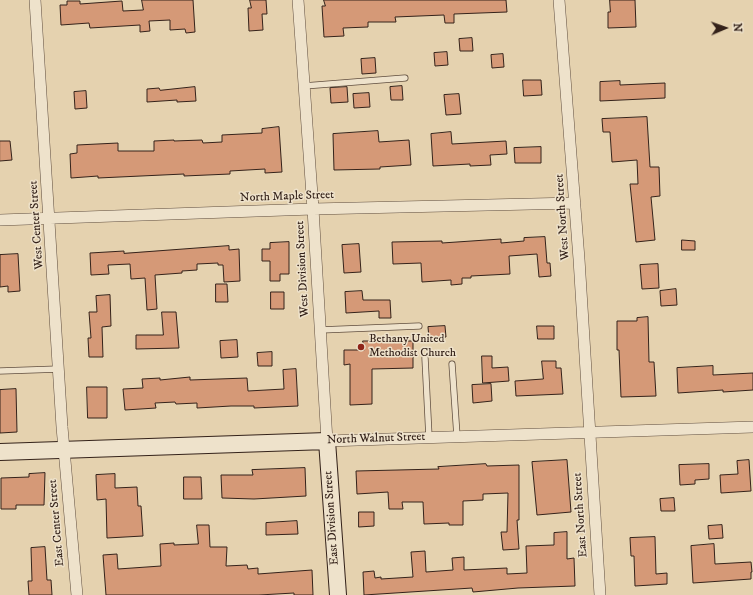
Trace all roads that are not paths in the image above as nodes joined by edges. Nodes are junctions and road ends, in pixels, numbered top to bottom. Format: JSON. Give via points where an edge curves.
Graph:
{"nodes":[{"id":1,"x":35,"y":0,"type":"edge"},
{"id":2,"x":298,"y":0,"type":"edge"},
{"id":3,"x":559,"y":0,"type":"edge"},
{"id":4,"x":405,"y":78,"type":"dead end"},
{"id":5,"x":304,"y":86,"type":"junction"},
{"id":6,"x":575,"y":203,"type":"junction"},
{"id":7,"x":312,"y":209,"type":"junction"},
{"id":8,"x":50,"y":219,"type":"junction"},
{"id":9,"x":0,"y":220,"type":"edge"},
{"id":10,"x":419,"y":326,"type":"dead end"},
{"id":11,"x":320,"y":330,"type":"junction"},
{"id":12,"x":425,"y":358,"type":"dead end"},
{"id":13,"x":452,"y":364,"type":"dead end"},
{"id":14,"x":59,"y":369,"type":"junction"},
{"id":15,"x":0,"y":371,"type":"edge"},
{"id":16,"x":753,"y":427,"type":"edge"},
{"id":17,"x":589,"y":432,"type":"junction"},
{"id":18,"x":457,"y":436,"type":"junction"},
{"id":19,"x":430,"y":437,"type":"junction"},
{"id":20,"x":327,"y":441,"type":"junction"},
{"id":21,"x":64,"y":449,"type":"junction"},
{"id":22,"x":0,"y":452,"type":"edge"},
{"id":23,"x":77,"y":595,"type":"edge"},
{"id":24,"x":338,"y":595,"type":"edge"},
{"id":25,"x":600,"y":595,"type":"edge"}],
"edges":[{"from":1,"to":8,"type":"street","name":"West Center Street"},
{"from":2,"to":5,"type":"street","name":"West Division Street"},
{"from":3,"to":6,"type":"street","name":"West North Street"},
{"from":4,"to":5,"type":"lane"},
{"from":5,"to":7,"type":"street","name":"West Division Street"},
{"from":6,"to":7,"type":"street","name":"North Maple Street"},
{"from":6,"to":17,"type":"street","name":"West North Street"},
{"from":7,"to":8,"type":"street","name":"North Maple Street"},
{"from":7,"to":11,"type":"street","name":"West Division Street"},
{"from":8,"to":9,"type":"street","name":"North Maple Street"},
{"from":8,"to":14,"type":"street","name":"West Center Street"},
{"from":10,"to":11,"type":"lane"},
{"from":11,"to":20,"type":"street","name":"West Division Street"},
{"from":12,"to":19,"type":"lane"},
{"from":13,"to":18,"type":"lane"},
{"from":14,"to":15,"type":"lane"},
{"from":14,"to":21,"type":"street","name":"West Center Street"},
{"from":16,"to":17,"type":"street","name":"North Walnut Street"},
{"from":17,"to":18,"type":"street","name":"North Walnut Street"},
{"from":17,"to":25,"type":"street","name":"East North Street"},
{"from":18,"to":19,"type":"street","name":"North Walnut Street"},
{"from":19,"to":20,"type":"street","name":"North Walnut Street"},
{"from":20,"to":21,"type":"street","name":"North Walnut Street"},
{"from":20,"to":24,"type":"street","name":"East Division Street"},
{"from":21,"to":22,"type":"street","name":"North Walnut Street"},
{"from":21,"to":23,"type":"street","name":"East Center Street"}]}
